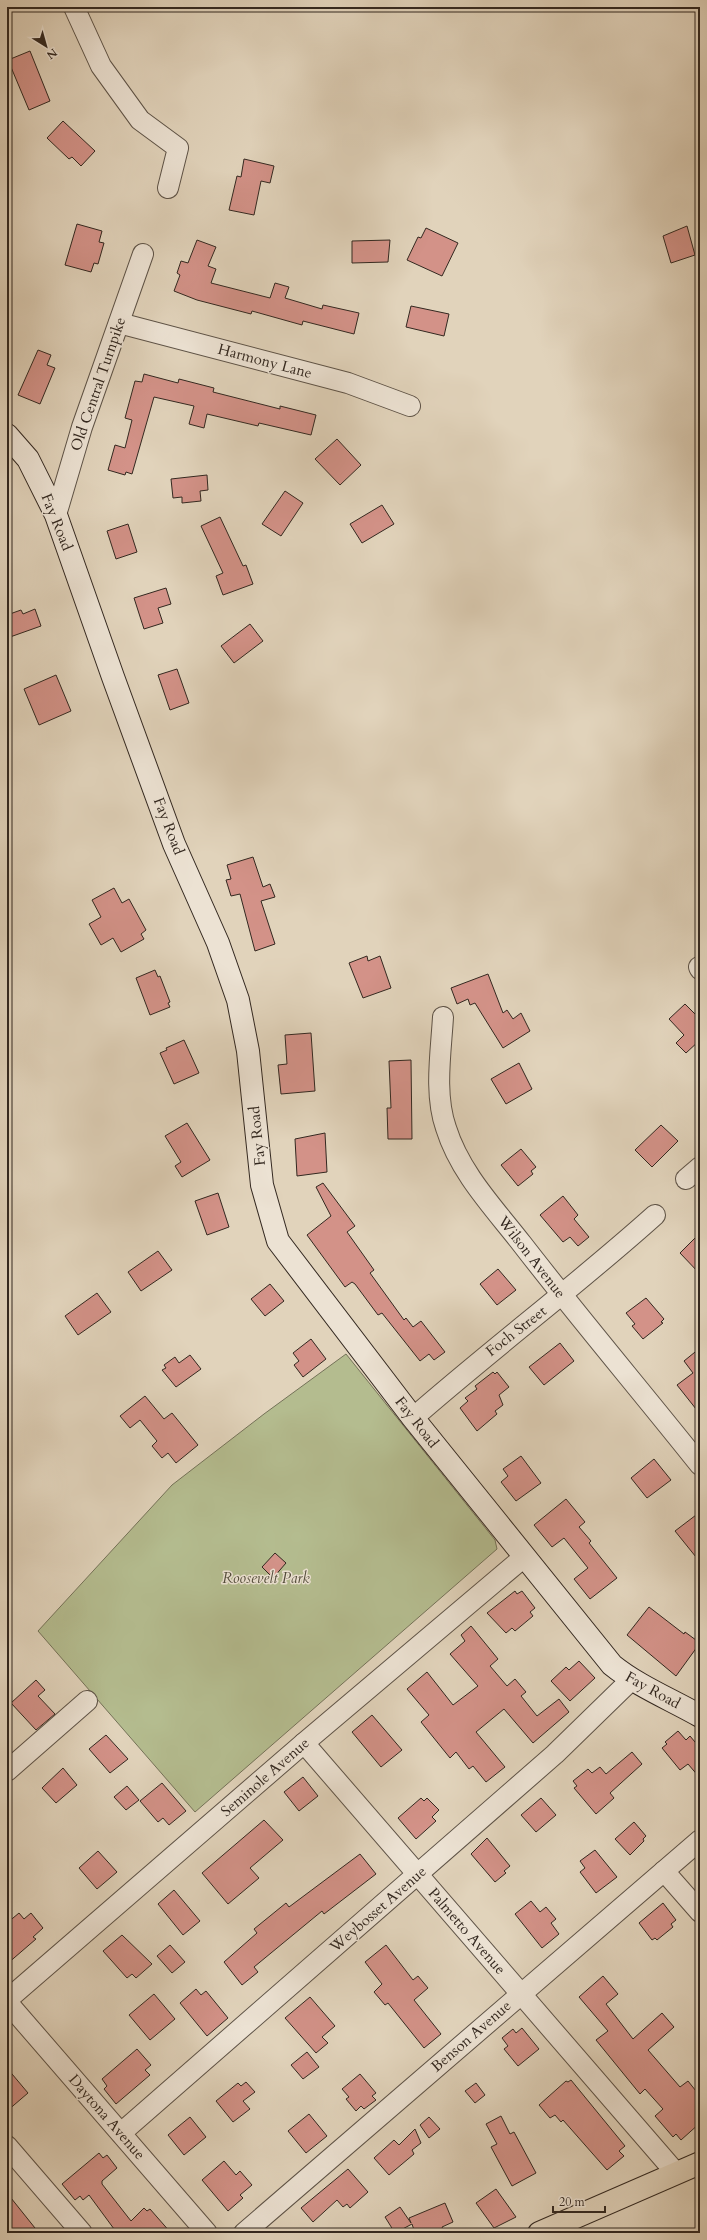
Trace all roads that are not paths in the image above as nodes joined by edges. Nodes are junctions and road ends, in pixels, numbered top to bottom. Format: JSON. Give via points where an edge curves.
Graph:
{"nodes":[{"id":1,"x":74,"y":7,"type":"edge"},
{"id":2,"x":168,"y":188,"type":"dead end"},
{"id":3,"x":143,"y":254,"type":"dead end"},
{"id":4,"x":119,"y":323,"type":"junction"},
{"id":5,"x":410,"y":406,"type":"dead end"},
{"id":6,"x":7,"y":435,"type":"edge"},
{"id":7,"x":56,"y":515,"type":"junction"},
{"id":8,"x":443,"y":1017,"type":"dead end"},
{"id":9,"x":656,"y":1214,"type":"dead end"},
{"id":10,"x":561,"y":1295,"type":"junction"},
{"id":11,"x":413,"y":1418,"type":"junction"},
{"id":12,"x":700,"y":1465,"type":"edge"},
{"id":13,"x":524,"y":1557,"type":"junction"},
{"id":14,"x":631,"y":1680,"type":"junction"},
{"id":15,"x":87,"y":1701,"type":"dead end"},
{"id":16,"x":700,"y":1716,"type":"edge"},
{"id":17,"x":304,"y":1743,"type":"junction"},
{"id":18,"x":7,"y":1771,"type":"edge"},
{"id":19,"x":700,"y":1840,"type":"edge"},
{"id":20,"x":664,"y":1871,"type":"junction"},
{"id":21,"x":418,"y":1874,"type":"junction"},
{"id":22,"x":700,"y":1912,"type":"edge"},
{"id":23,"x":521,"y":1993,"type":"junction"},
{"id":24,"x":7,"y":2001,"type":"edge"},
{"id":25,"x":121,"y":2133,"type":"junction"},
{"id":26,"x":7,"y":2146,"type":"edge"},
{"id":27,"x":700,"y":2163,"type":"edge"},
{"id":28,"x":676,"y":2173,"type":"junction"},
{"id":29,"x":82,"y":2233,"type":"edge"},
{"id":30,"x":207,"y":2233,"type":"edge"},
{"id":31,"x":244,"y":2233,"type":"edge"},
{"id":32,"x":539,"y":2233,"type":"edge"}],
"edges":[{"from":1,"to":2,"type":"street","via":[[101,66],[140,120],[178,148]]},
{"from":3,"to":4,"type":"street","name":"Old Central Turnpike"},
{"from":4,"to":5,"type":"street","name":"Harmony Lane","via":[[348,383]]},
{"from":4,"to":7,"type":"street","name":"Old Central Turnpike","via":[[82,427]]},
{"from":6,"to":7,"type":"street","name":"Fay Road","via":[[28,459]]},
{"from":7,"to":11,"type":"street","name":"Fay Road","via":[[174,844],[218,943],[238,1000],[248,1051],[262,1186],[278,1241]]},
{"from":8,"to":10,"type":"street","name":"Wilson Avenue","via":[[441,1096],[445,1126],[452,1147],[470,1178]]},
{"from":9,"to":10,"type":"street","name":"Foch Street"},
{"from":10,"to":11,"type":"street","name":"Foch Street"},
{"from":10,"to":12,"type":"street","name":"Wilson Avenue"},
{"from":11,"to":13,"type":"street","name":"Fay Road"},
{"from":13,"to":14,"type":"street","name":"Fay Road","via":[[612,1665]]},
{"from":13,"to":17,"type":"street","name":"Seminole Avenue"},
{"from":14,"to":16,"type":"street","name":"Fay Road"},
{"from":14,"to":21,"type":"street","name":"Weybosset Avenue","via":[[556,1754]]},
{"from":15,"to":18,"type":"street"},
{"from":17,"to":21,"type":"street","name":"Palmetto Avenue"},
{"from":17,"to":24,"type":"street","name":"Seminole Avenue"},
{"from":19,"to":20,"type":"street","name":"Benson Avenue"},
{"from":20,"to":22,"type":"street"},
{"from":20,"to":23,"type":"street","name":"Benson Avenue"},
{"from":21,"to":23,"type":"street","name":"Palmetto Avenue"},
{"from":21,"to":25,"type":"street","name":"Weybosset Avenue"},
{"from":23,"to":28,"type":"street","name":"Palmetto Avenue"},
{"from":23,"to":31,"type":"street","name":"Benson Avenue"},
{"from":24,"to":25,"type":"street","name":"Daytona Avenue"},
{"from":25,"to":30,"type":"street","name":"Daytona Avenue"},
{"from":26,"to":29,"type":"street"},
{"from":27,"to":28,"type":"main road"},
{"from":28,"to":32,"type":"main road"}]}
